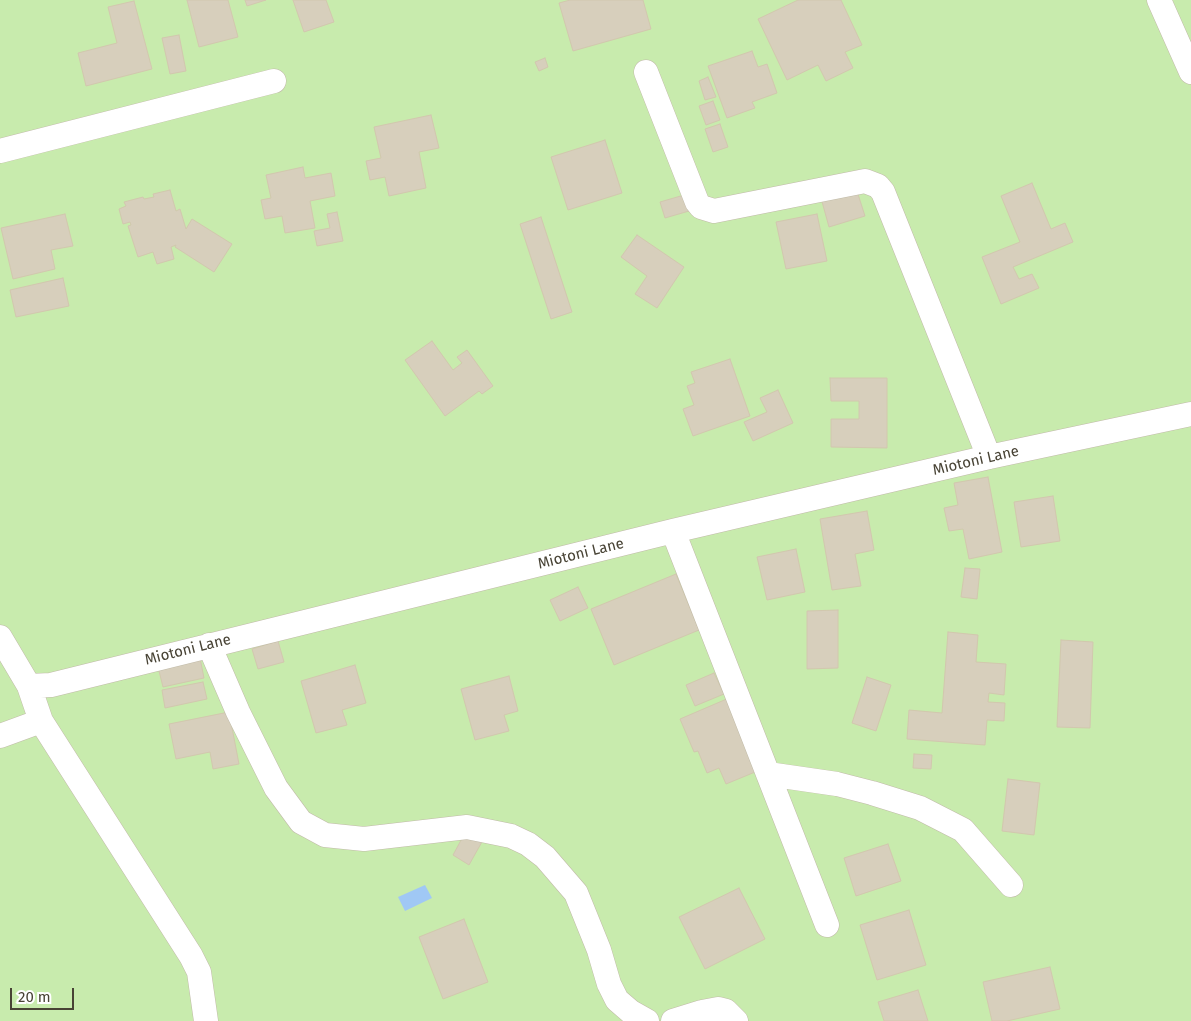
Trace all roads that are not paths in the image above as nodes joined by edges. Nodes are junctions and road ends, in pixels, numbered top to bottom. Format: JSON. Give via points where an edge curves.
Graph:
{"nodes":[{"id":1,"x":1159,"y":0,"type":"edge"},
{"id":2,"x":646,"y":72,"type":"dead end"},
{"id":3,"x":1191,"y":72,"type":"edge"},
{"id":4,"x":274,"y":81,"type":"dead end"},
{"id":5,"x":0,"y":151,"type":"edge"},
{"id":6,"x":1191,"y":414,"type":"edge"},
{"id":7,"x":989,"y":457,"type":"junction"},
{"id":8,"x":674,"y":531,"type":"junction"},
{"id":9,"x":0,"y":637,"type":"edge"},
{"id":10,"x":209,"y":645,"type":"junction"},
{"id":11,"x":29,"y":686,"type":"junction"},
{"id":12,"x":41,"y":721,"type":"junction"},
{"id":13,"x":0,"y":736,"type":"edge"},
{"id":14,"x":768,"y":774,"type":"junction"},
{"id":15,"x":1011,"y":885,"type":"dead end"},
{"id":16,"x":827,"y":925,"type":"dead end"},
{"id":17,"x":206,"y":1021,"type":"edge"},
{"id":18,"x":647,"y":1021,"type":"edge"},
{"id":19,"x":673,"y":1021,"type":"edge"},
{"id":20,"x":736,"y":1021,"type":"edge"}],
"edges":[{"from":1,"to":3,"type":"street"},
{"from":2,"to":7,"type":"street","via":[[701,207],[714,211],[865,181],[878,186]]},
{"from":4,"to":5,"type":"street"},
{"from":6,"to":7,"type":"street","name":"Miotoni Lane"},
{"from":7,"to":8,"type":"street","name":"Miotoni Lane"},
{"from":8,"to":10,"type":"street","name":"Miotoni Lane"},
{"from":8,"to":14,"type":"street"},
{"from":9,"to":11,"type":"street"},
{"from":10,"to":11,"type":"street","name":"Miotoni Lane","via":[[51,684]]},
{"from":10,"to":18,"type":"street","via":[[276,788],[301,822],[325,835],[364,839],[467,827],[511,836],[528,844],[545,857],[576,893],[617,1000]]},
{"from":11,"to":12,"type":"street"},
{"from":12,"to":13,"type":"street"},
{"from":12,"to":17,"type":"street","via":[[191,956],[199,972]]},
{"from":14,"to":15,"type":"street","via":[[838,784],[920,808],[963,830]]},
{"from":14,"to":16,"type":"street"},
{"from":19,"to":20,"type":"street","via":[[718,1009],[726,1011]]}]}
